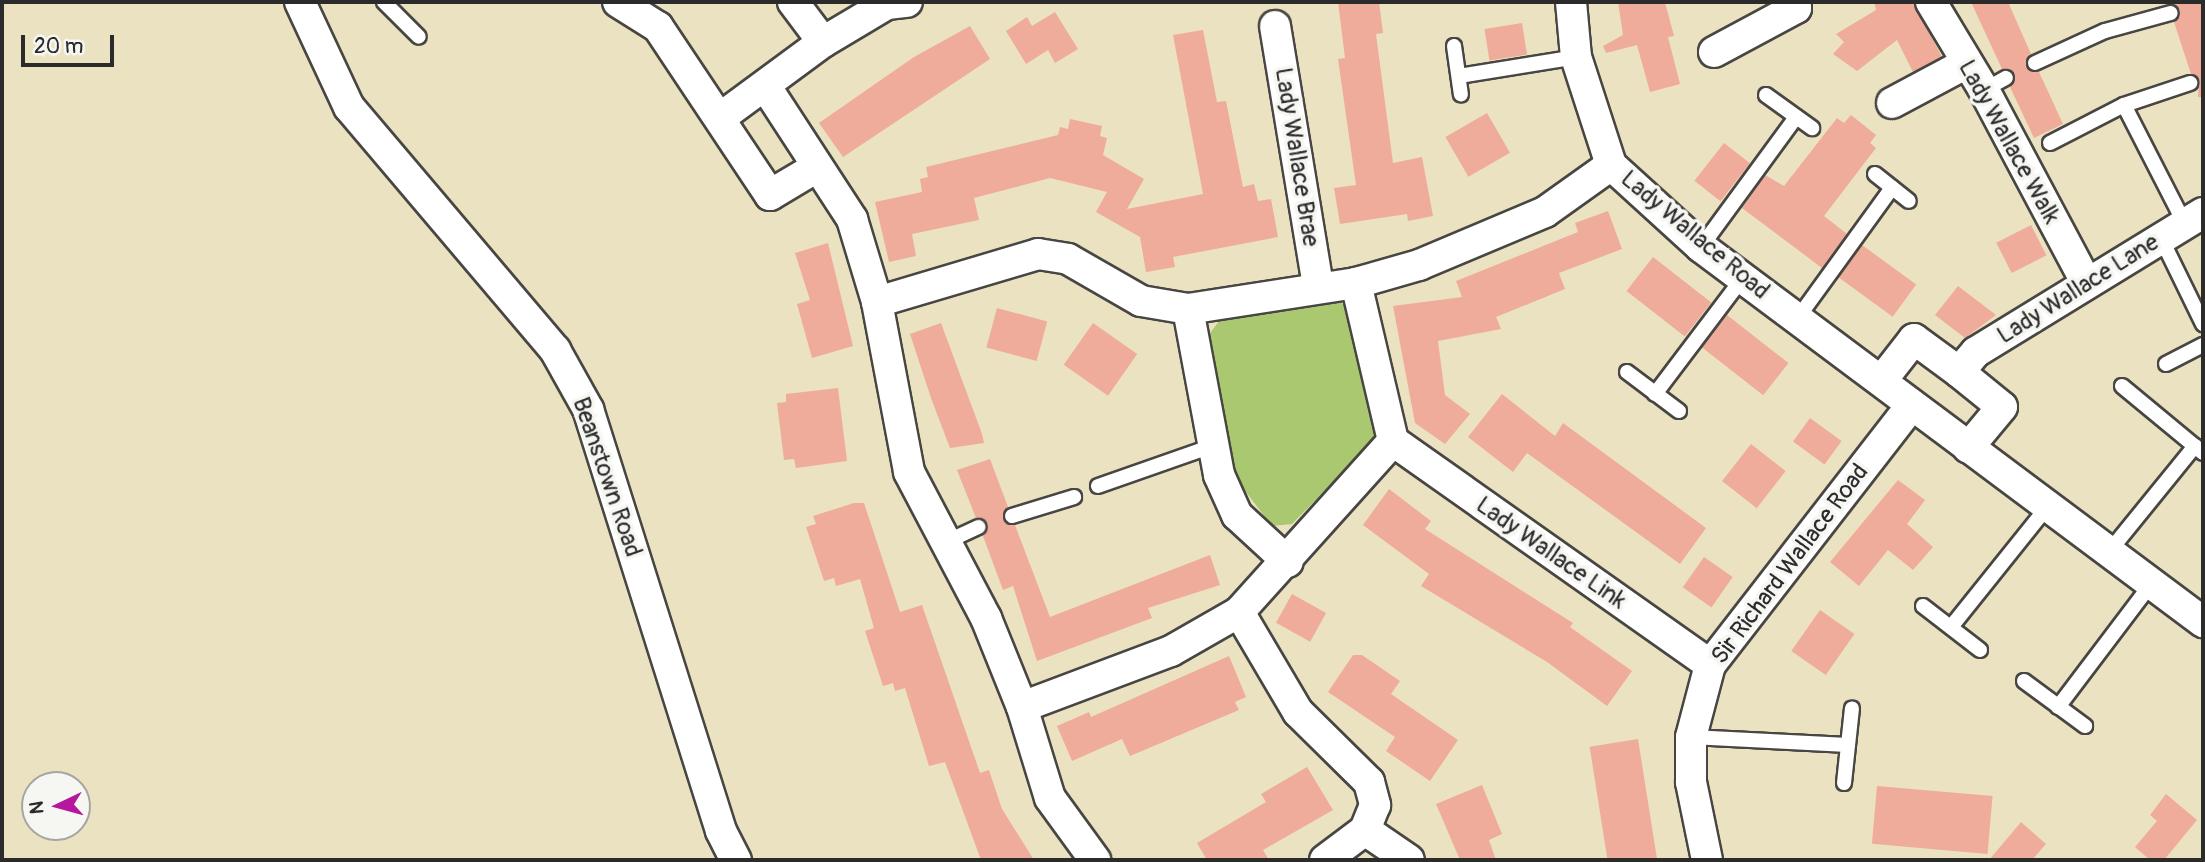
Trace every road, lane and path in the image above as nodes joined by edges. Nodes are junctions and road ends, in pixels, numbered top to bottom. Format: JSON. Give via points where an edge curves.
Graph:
{"nodes":[{"id":1,"x":300,"y":2,"type":"edge"},
{"id":2,"x":384,"y":2,"type":"edge"},
{"id":3,"x":618,"y":2,"type":"edge"},
{"id":4,"x":793,"y":2,"type":"edge"},
{"id":5,"x":907,"y":2,"type":"edge"},
{"id":6,"x":1572,"y":2,"type":"edge"},
{"id":7,"x":1795,"y":2,"type":"edge"},
{"id":8,"x":1931,"y":2,"type":"edge"},
{"id":9,"x":2171,"y":13,"type":"dead end"},
{"id":10,"x":1275,"y":26,"type":"dead end"},
{"id":11,"x":419,"y":37,"type":"dead end"},
{"id":12,"x":823,"y":42,"type":"junction"},
{"id":13,"x":1454,"y":46,"type":"dead end"},
{"id":14,"x":1714,"y":52,"type":"dead end"},
{"id":15,"x":1576,"y":57,"type":"junction"},
{"id":16,"x":2035,"y":63,"type":"dead end"},
{"id":17,"x":1965,"y":64,"type":"junction"},
{"id":18,"x":1459,"y":76,"type":"junction"},
{"id":19,"x":2190,"y":83,"type":"dead end"},
{"id":20,"x":766,"y":87,"type":"junction"},
{"id":21,"x":1461,"y":95,"type":"dead end"},
{"id":22,"x":1766,"y":95,"type":"dead end"},
{"id":23,"x":1892,"y":103,"type":"dead end"},
{"id":24,"x":2124,"y":105,"type":"junction"},
{"id":25,"x":1796,"y":117,"type":"junction"},
{"id":26,"x":720,"y":118,"type":"junction"},
{"id":27,"x":1812,"y":128,"type":"dead end"},
{"id":28,"x":2050,"y":143,"type":"dead end"},
{"id":29,"x":1611,"y":165,"type":"junction"},
{"id":30,"x":817,"y":167,"type":"junction"},
{"id":31,"x":1875,"y":174,"type":"dead end"},
{"id":32,"x":1892,"y":188,"type":"junction"},
{"id":33,"x":1909,"y":201,"type":"dead end"},
{"id":34,"x":2183,"y":225,"type":"edge"},
{"id":35,"x":1701,"y":247,"type":"junction"},
{"id":36,"x":1742,"y":279,"type":"junction"},
{"id":37,"x":2086,"y":282,"type":"junction"},
{"id":38,"x":1356,"y":283,"type":"junction"},
{"id":39,"x":1318,"y":288,"type":"junction"},
{"id":40,"x":877,"y":302,"type":"junction"},
{"id":41,"x":1188,"y":309,"type":"junction"},
{"id":42,"x":1797,"y":319,"type":"junction"},
{"id":43,"x":2203,"y":324,"type":"edge"},
{"id":44,"x":2203,"y":345,"type":"edge"},
{"id":45,"x":2166,"y":364,"type":"dead end"},
{"id":46,"x":1627,"y":372,"type":"dead end"},
{"id":47,"x":1959,"y":372,"type":"junction"},
{"id":48,"x":1882,"y":380,"type":"junction"},
{"id":49,"x":2122,"y":386,"type":"dead end"},
{"id":50,"x":1655,"y":394,"type":"junction"},
{"id":51,"x":1912,"y":405,"type":"junction"},
{"id":52,"x":1679,"y":411,"type":"dead end"},
{"id":53,"x":1392,"y":441,"type":"junction"},
{"id":54,"x":1212,"y":446,"type":"junction"},
{"id":55,"x":1968,"y":448,"type":"junction"},
{"id":56,"x":2199,"y":449,"type":"edge"},
{"id":57,"x":1098,"y":486,"type":"dead end"},
{"id":58,"x":1074,"y":498,"type":"dead end"},
{"id":59,"x":2048,"y":507,"type":"junction"},
{"id":60,"x":1012,"y":516,"type":"dead end"},
{"id":61,"x":979,"y":527,"type":"dead end"},
{"id":62,"x":943,"y":544,"type":"junction"},
{"id":63,"x":2108,"y":553,"type":"junction"},
{"id":64,"x":1288,"y":562,"type":"junction"},
{"id":65,"x":2151,"y":584,"type":"junction"},
{"id":66,"x":1923,"y":606,"type":"dead end"},
{"id":67,"x":1238,"y":612,"type":"junction"},
{"id":68,"x":2203,"y":622,"type":"edge"},
{"id":69,"x":1951,"y":627,"type":"junction"},
{"id":70,"x":1980,"y":650,"type":"dead end"},
{"id":71,"x":1710,"y":665,"type":"junction"},
{"id":72,"x":2024,"y":681,"type":"dead end"},
{"id":73,"x":1022,"y":707,"type":"junction"},
{"id":74,"x":2058,"y":707,"type":"junction"},
{"id":75,"x":1852,"y":708,"type":"dead end"},
{"id":76,"x":2085,"y":726,"type":"dead end"},
{"id":77,"x":1691,"y":737,"type":"junction"},
{"id":78,"x":1848,"y":744,"type":"junction"},
{"id":79,"x":1844,"y":783,"type":"dead end"},
{"id":80,"x":1364,"y":830,"type":"junction"},
{"id":81,"x":736,"y":860,"type":"edge"},
{"id":82,"x":1095,"y":860,"type":"edge"},
{"id":83,"x":1325,"y":860,"type":"edge"},
{"id":84,"x":1409,"y":860,"type":"edge"},
{"id":85,"x":1707,"y":860,"type":"edge"}],
"edges":[{"from":1,"to":81,"type":"street","name":"Beanstown Road","via":[[349,107],[555,350],[588,409],[721,831]]},
{"from":2,"to":11,"type":"lane"},
{"from":3,"to":26,"type":"street","via":[[658,27]]},
{"from":4,"to":12,"type":"street"},
{"from":5,"to":12,"type":"street","via":[[887,4]]},
{"from":6,"to":15,"type":"street","name":"Lady Wallace Road"},
{"from":7,"to":14,"type":"street","via":[[1796,8]]},
{"from":8,"to":17,"type":"street","name":"Lady Wallace Walk"},
{"from":9,"to":16,"type":"lane","via":[[2105,31]]},
{"from":10,"to":39,"type":"street","name":"Lady Wallace Brae"},
{"from":12,"to":20,"type":"street"},
{"from":13,"to":18,"type":"lane"},
{"from":15,"to":18,"type":"lane"},
{"from":15,"to":29,"type":"street","name":"Lady Wallace Road","via":[[1599,141]]},
{"from":17,"to":23,"type":"street"},
{"from":17,"to":37,"type":"street","name":"Lady Wallace Walk","via":[[1995,84]]},
{"from":18,"to":21,"type":"lane"},
{"from":19,"to":24,"type":"lane"},
{"from":20,"to":26,"type":"street"},
{"from":20,"to":30,"type":"street"},
{"from":22,"to":25,"type":"lane"},
{"from":24,"to":28,"type":"lane"},
{"from":24,"to":34,"type":"lane"},
{"from":25,"to":27,"type":"lane"},
{"from":25,"to":35,"type":"lane"},
{"from":26,"to":30,"type":"street","via":[[770,195]]},
{"from":29,"to":35,"type":"street","name":"Lady Wallace Road"},
{"from":29,"to":38,"type":"street","via":[[1545,212],[1419,265]]},
{"from":30,"to":40,"type":"street","via":[[852,219]]},
{"from":31,"to":32,"type":"lane"},
{"from":32,"to":33,"type":"lane"},
{"from":32,"to":42,"type":"lane"},
{"from":34,"to":37,"type":"street","name":"Lady Wallace Lane"},
{"from":34,"to":43,"type":"lane"},
{"from":35,"to":36,"type":"street","name":"Lady Wallace Road"},
{"from":36,"to":42,"type":"street","name":"Lady Wallace Road"},
{"from":36,"to":50,"type":"lane"},
{"from":37,"to":47,"type":"street","name":"Lady Wallace Lane","via":[[1976,352]]},
{"from":38,"to":39,"type":"street"},
{"from":38,"to":53,"type":"street"},
{"from":39,"to":41,"type":"street"},
{"from":40,"to":41,"type":"street","via":[[1038,254],[1068,259],[1141,300]]},
{"from":40,"to":62,"type":"street","via":[[909,472]]},
{"from":41,"to":54,"type":"street"},
{"from":42,"to":48,"type":"street","name":"Lady Wallace Road"},
{"from":44,"to":45,"type":"lane"},
{"from":46,"to":50,"type":"lane"},
{"from":47,"to":48,"type":"street","via":[[1914,339]]},
{"from":47,"to":55,"type":"street","via":[[2002,407]]},
{"from":48,"to":51,"type":"street","name":"Lady Wallace Road"},
{"from":49,"to":56,"type":"lane"},
{"from":50,"to":52,"type":"lane"},
{"from":51,"to":55,"type":"street","name":"Lady Wallace Road"},
{"from":51,"to":71,"type":"street","name":"Sir Richard Wallace Road"},
{"from":53,"to":64,"type":"street"},
{"from":53,"to":71,"type":"street","name":"Lady Wallace Link"},
{"from":54,"to":57,"type":"lane"},
{"from":54,"to":64,"type":"street","via":[[1237,515]]},
{"from":55,"to":59,"type":"street","name":"Lady Wallace Road"},
{"from":56,"to":63,"type":"lane"},
{"from":58,"to":60,"type":"lane"},
{"from":59,"to":63,"type":"street","name":"Lady Wallace Road"},
{"from":59,"to":69,"type":"lane"},
{"from":61,"to":62,"type":"lane"},
{"from":62,"to":73,"type":"street","via":[[986,618]]},
{"from":63,"to":65,"type":"street","name":"Lady Wallace Road"},
{"from":64,"to":67,"type":"street"},
{"from":65,"to":68,"type":"street","name":"Lady Wallace Road"},
{"from":65,"to":74,"type":"lane"},
{"from":66,"to":69,"type":"lane"},
{"from":67,"to":73,"type":"street","via":[[1171,651]]},
{"from":67,"to":80,"type":"street","via":[[1298,712],[1369,782],[1375,805]]},
{"from":69,"to":70,"type":"lane"},
{"from":71,"to":77,"type":"street","name":"Sir Richard Wallace Road"},
{"from":72,"to":74,"type":"lane"},
{"from":73,"to":82,"type":"street","via":[[1050,798]]},
{"from":74,"to":76,"type":"lane"},
{"from":75,"to":78,"type":"lane"},
{"from":77,"to":78,"type":"lane"},
{"from":77,"to":85,"type":"street","name":"Sir Richard Wallace Road","via":[[1691,782]]},
{"from":78,"to":79,"type":"lane"},
{"from":80,"to":83,"type":"street"},
{"from":80,"to":84,"type":"street"}]}
